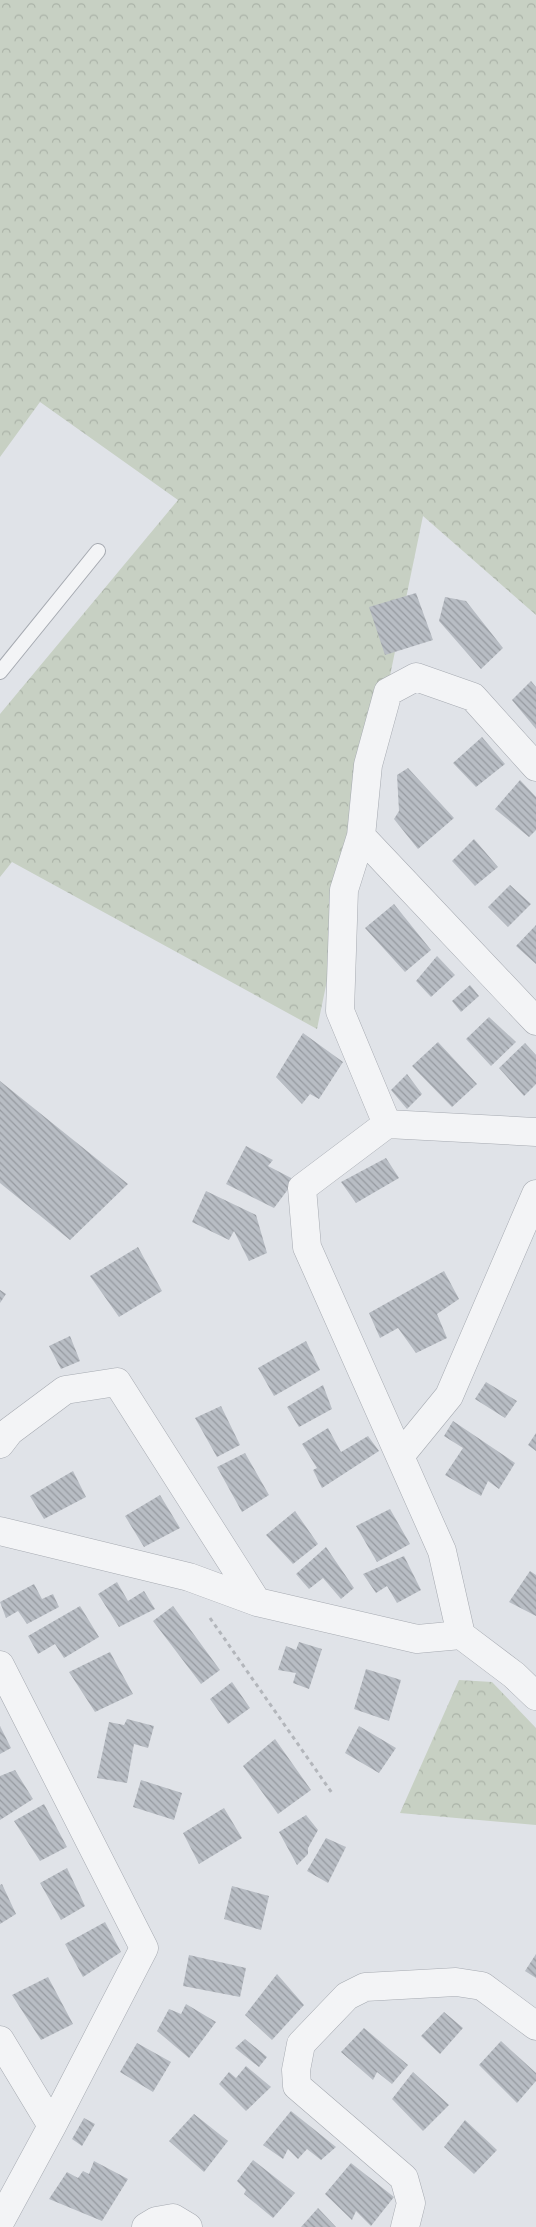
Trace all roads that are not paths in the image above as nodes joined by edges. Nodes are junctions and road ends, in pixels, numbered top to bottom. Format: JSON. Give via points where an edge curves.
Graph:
{"nodes":[{"id":1,"x":98,"y":551,"type":"dead end"},
{"id":2,"x":0,"y":672,"type":"edge"},
{"id":3,"x":536,"y":767,"type":"edge"},
{"id":4,"x":361,"y":836,"type":"junction"},
{"id":5,"x":536,"y":1021,"type":"edge"},
{"id":6,"x":387,"y":1124,"type":"junction"},
{"id":7,"x":536,"y":1132,"type":"edge"},
{"id":8,"x":536,"y":1194,"type":"edge"},
{"id":9,"x":0,"y":1444,"type":"edge"},
{"id":10,"x":400,"y":1456,"type":"junction"},
{"id":11,"x":0,"y":1530,"type":"edge"},
{"id":12,"x":257,"y":1602,"type":"junction"},
{"id":13,"x":461,"y":1634,"type":"junction"},
{"id":14,"x":0,"y":1665,"type":"edge"},
{"id":15,"x":536,"y":1696,"type":"edge"},
{"id":16,"x":536,"y":2026,"type":"edge"},
{"id":17,"x":0,"y":2040,"type":"edge"},
{"id":18,"x":52,"y":2126,"type":"junction"},
{"id":19,"x":0,"y":2222,"type":"edge"},
{"id":20,"x":146,"y":2227,"type":"edge"},
{"id":21,"x":188,"y":2227,"type":"edge"},
{"id":22,"x":405,"y":2227,"type":"edge"}],
"edges":[{"from":1,"to":2,"type":"lane"},
{"from":3,"to":4,"type":"street","via":[[473,697],[416,677],[388,692],[368,765]]},
{"from":4,"to":5,"type":"street"},
{"from":4,"to":6,"type":"street","via":[[344,890],[340,1011]]},
{"from":6,"to":7,"type":"street"},
{"from":6,"to":10,"type":"street","via":[[302,1188],[307,1247]]},
{"from":8,"to":10,"type":"street","via":[[449,1396]]},
{"from":9,"to":12,"type":"street","via":[[10,1431],[66,1390],[117,1382]]},
{"from":10,"to":13,"type":"street","via":[[442,1551]]},
{"from":11,"to":12,"type":"street","via":[[189,1577]]},
{"from":12,"to":13,"type":"street","via":[[417,1639]]},
{"from":13,"to":15,"type":"street","via":[[514,1674]]},
{"from":14,"to":18,"type":"street","via":[[144,1948]]},
{"from":16,"to":22,"type":"street","via":[[482,1986],[456,1982],[365,1987],[348,1996],[301,2044],[296,2070],[297,2086],[404,2178],[411,2203]]},
{"from":17,"to":18,"type":"street"},
{"from":18,"to":19,"type":"street"},
{"from":20,"to":21,"type":"street","via":[[156,2221],[173,2218]]}]}
